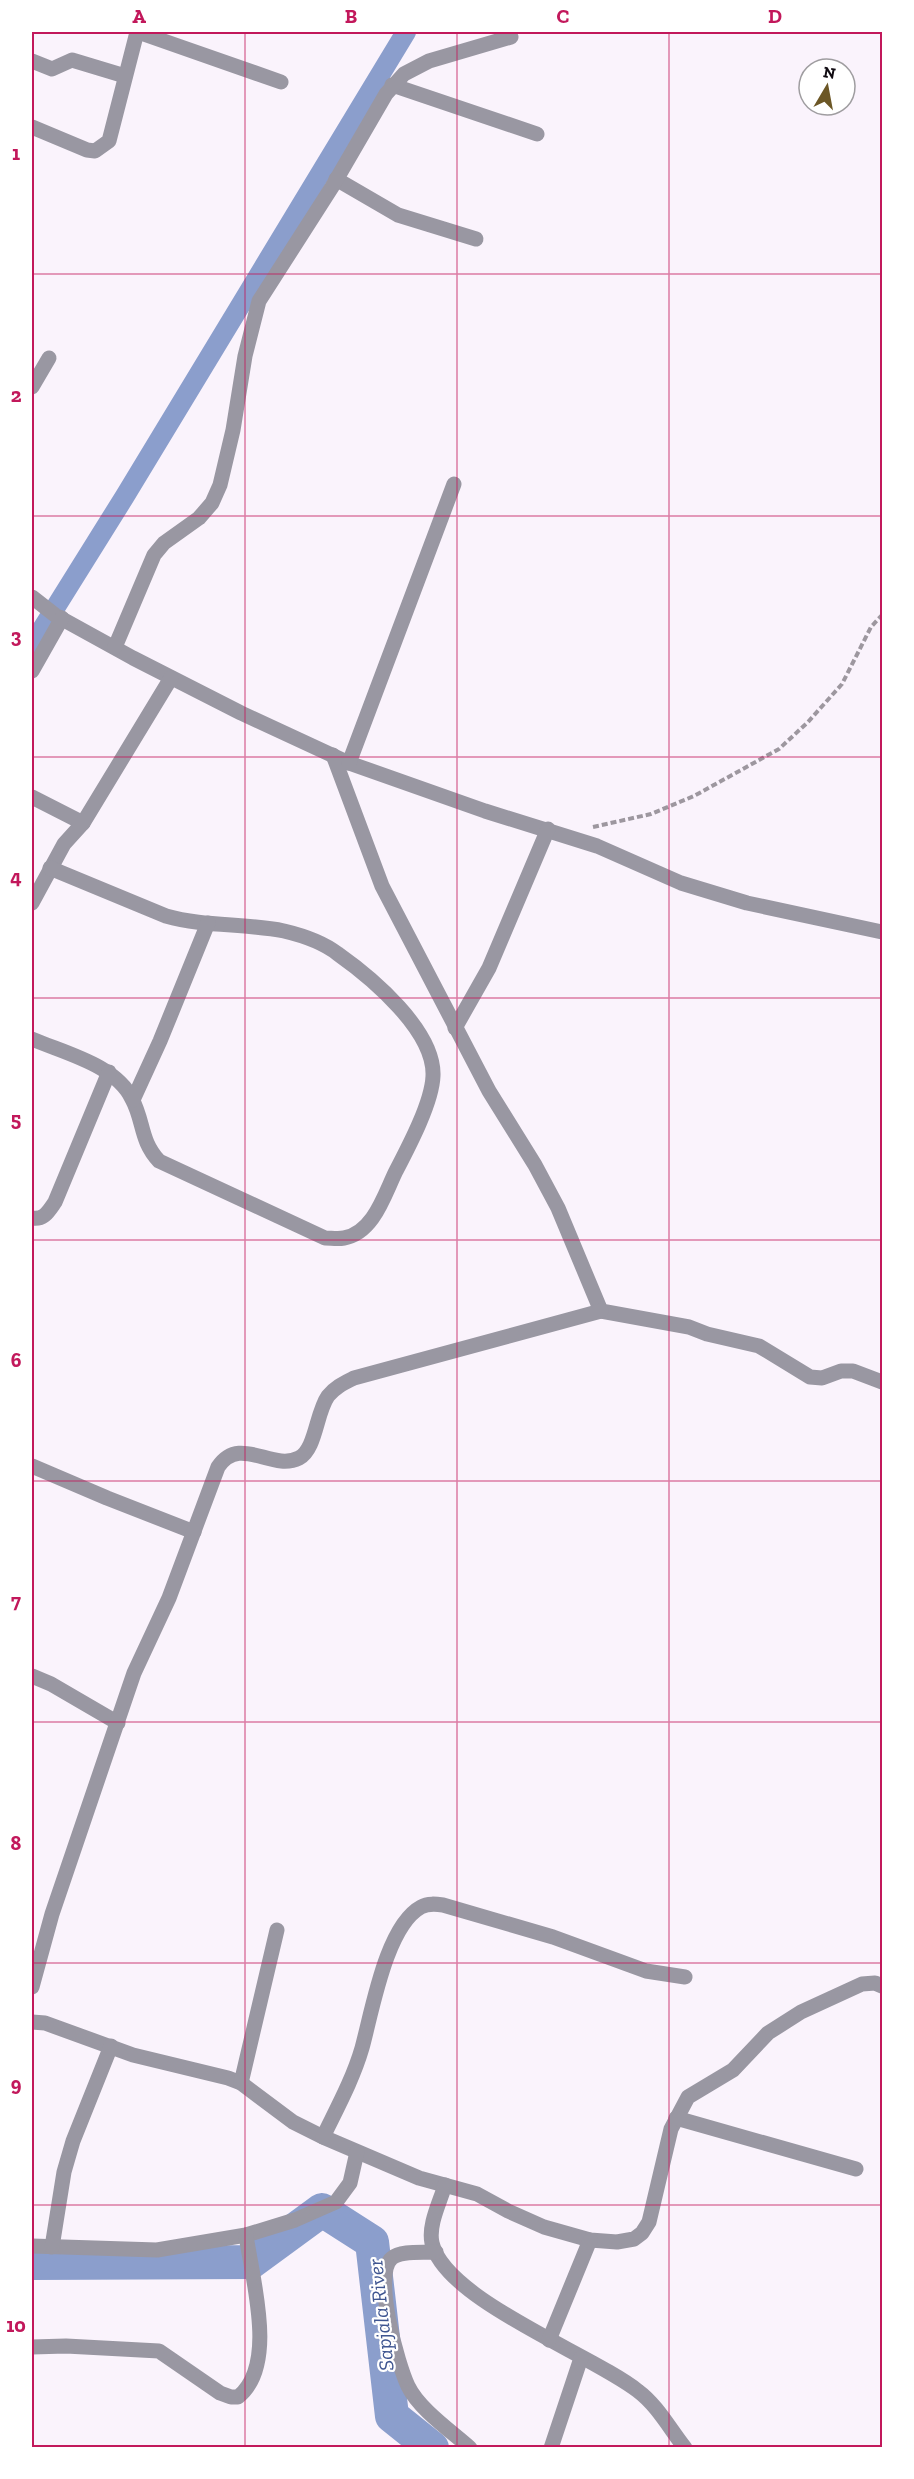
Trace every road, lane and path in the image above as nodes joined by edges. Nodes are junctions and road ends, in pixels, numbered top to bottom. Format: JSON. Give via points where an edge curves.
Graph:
{"nodes":[{"id":1,"x":138,"y":32,"type":"edge"},
{"id":2,"x":511,"y":37,"type":"dead end"},
{"id":3,"x":32,"y":61,"type":"edge"},
{"id":4,"x":125,"y":76,"type":"junction"},
{"id":5,"x":281,"y":82,"type":"dead end"},
{"id":6,"x":392,"y":86,"type":"junction"},
{"id":7,"x":32,"y":127,"type":"edge"},
{"id":8,"x":537,"y":134,"type":"dead end"},
{"id":9,"x":336,"y":179,"type":"junction"},
{"id":10,"x":477,"y":239,"type":"dead end"},
{"id":11,"x":49,"y":358,"type":"dead end"},
{"id":12,"x":32,"y":387,"type":"edge"},
{"id":13,"x":454,"y":484,"type":"dead end"},
{"id":14,"x":44,"y":609,"type":"edge"},
{"id":15,"x":882,"y":615,"type":"edge"},
{"id":16,"x":115,"y":647,"type":"junction"},
{"id":17,"x":32,"y":671,"type":"edge"},
{"id":18,"x":171,"y":678,"type":"junction"},
{"id":19,"x":333,"y":755,"type":"junction"},
{"id":20,"x":350,"y":763,"type":"junction"},
{"id":21,"x":32,"y":797,"type":"edge"},
{"id":22,"x":83,"y":823,"type":"junction"},
{"id":23,"x":548,"y":829,"type":"junction"},
{"id":24,"x":563,"y":834,"type":"junction"},
{"id":25,"x":50,"y":868,"type":"junction"},
{"id":26,"x":32,"y":903,"type":"edge"},
{"id":27,"x":208,"y":923,"type":"junction"},
{"id":28,"x":882,"y":932,"type":"edge"},
{"id":29,"x":455,"y":1028,"type":"junction"},
{"id":30,"x":32,"y":1039,"type":"edge"},
{"id":31,"x":109,"y":1072,"type":"junction"},
{"id":32,"x":133,"y":1100,"type":"junction"},
{"id":33,"x":32,"y":1218,"type":"edge"},
{"id":34,"x":601,"y":1311,"type":"junction"},
{"id":35,"x":882,"y":1382,"type":"edge"},
{"id":36,"x":32,"y":1466,"type":"edge"},
{"id":37,"x":194,"y":1532,"type":"junction"},
{"id":38,"x":32,"y":1676,"type":"edge"},
{"id":39,"x":118,"y":1723,"type":"junction"},
{"id":40,"x":277,"y":1930,"type":"dead end"},
{"id":41,"x":34,"y":1970,"type":"edge"},
{"id":42,"x":685,"y":1977,"type":"dead end"},
{"id":43,"x":882,"y":1986,"type":"edge"},
{"id":44,"x":32,"y":1987,"type":"edge"},
{"id":45,"x":32,"y":2022,"type":"edge"},
{"id":46,"x":111,"y":2046,"type":"junction"},
{"id":47,"x":241,"y":2083,"type":"junction"},
{"id":48,"x":676,"y":2118,"type":"junction"},
{"id":49,"x":323,"y":2137,"type":"junction"},
{"id":50,"x":357,"y":2152,"type":"junction"},
{"id":51,"x":856,"y":2169,"type":"dead end"},
{"id":52,"x":445,"y":2185,"type":"junction"},
{"id":53,"x":591,"y":2240,"type":"junction"},
{"id":54,"x":247,"y":2243,"type":"junction"},
{"id":55,"x":32,"y":2246,"type":"edge"},
{"id":56,"x":52,"y":2247,"type":"junction"},
{"id":57,"x":436,"y":2252,"type":"junction"},
{"id":58,"x":549,"y":2340,"type":"junction"},
{"id":59,"x":32,"y":2348,"type":"edge"},
{"id":60,"x":581,"y":2358,"type":"junction"},
{"id":61,"x":470,"y":2448,"type":"edge"},
{"id":62,"x":551,"y":2448,"type":"edge"},
{"id":63,"x":685,"y":2448,"type":"edge"}],
"edges":[{"from":1,"to":4,"type":"street"},
{"from":1,"to":5,"type":"street"},
{"from":2,"to":6,"type":"street","via":[[429,61],[404,74]]},
{"from":3,"to":4,"type":"street","via":[[52,69],[72,60]]},
{"from":4,"to":7,"type":"street","via":[[113,131],[103,147],[87,150]]},
{"from":6,"to":8,"type":"street"},
{"from":6,"to":9,"type":"street"},
{"from":9,"to":10,"type":"street","via":[[398,215]]},
{"from":9,"to":16,"type":"street","via":[[259,301],[233,430],[212,503],[154,555]]},
{"from":11,"to":12,"type":"street"},
{"from":13,"to":20,"type":"street"},
{"from":14,"to":16,"type":"street"},
{"from":14,"to":17,"type":"street"},
{"from":15,"to":24,"type":"path","via":[[842,684],[779,749],[694,796],[651,814]]},
{"from":16,"to":18,"type":"street"},
{"from":18,"to":19,"type":"street"},
{"from":18,"to":22,"type":"street"},
{"from":19,"to":20,"type":"street"},
{"from":19,"to":29,"type":"street","via":[[382,886]]},
{"from":20,"to":23,"type":"street"},
{"from":21,"to":22,"type":"street"},
{"from":22,"to":25,"type":"street"},
{"from":23,"to":24,"type":"street"},
{"from":23,"to":29,"type":"street","via":[[489,968]]},
{"from":24,"to":28,"type":"street","via":[[681,884],[747,903]]},
{"from":25,"to":26,"type":"street"},
{"from":25,"to":27,"type":"street","via":[[166,916]]},
{"from":27,"to":32,"type":"street"},
{"from":27,"to":32,"type":"street","via":[[284,932],[312,941],[337,953],[403,1010],[430,1057],[433,1077],[421,1120],[376,1214],[361,1231],[344,1238],[325,1238],[159,1161],[149,1151]]},
{"from":29,"to":34,"type":"street","via":[[558,1208]]},
{"from":30,"to":31,"type":"street"},
{"from":31,"to":32,"type":"street"},
{"from":31,"to":33,"type":"street","via":[[55,1202],[47,1214]]},
{"from":34,"to":35,"type":"street","via":[[689,1327],[759,1346],[810,1377],[853,1371]]},
{"from":34,"to":37,"type":"street","via":[[354,1378],[338,1386],[322,1407],[303,1456],[292,1462],[247,1453],[224,1458]]},
{"from":36,"to":37,"type":"street"},
{"from":37,"to":39,"type":"street","via":[[134,1673]]},
{"from":38,"to":39,"type":"street"},
{"from":39,"to":41,"type":"street"},
{"from":40,"to":47,"type":"street"},
{"from":41,"to":44,"type":"street"},
{"from":42,"to":49,"type":"street","via":[[646,1971],[553,1937],[443,1905],[422,1906],[399,1930],[378,1984],[362,2049]]},
{"from":43,"to":48,"type":"street","via":[[876,1983],[850,1988],[776,2027],[733,2070],[688,2097]]},
{"from":45,"to":46,"type":"street"},
{"from":46,"to":47,"type":"street"},
{"from":46,"to":56,"type":"street","via":[[73,2141]]},
{"from":47,"to":49,"type":"street","via":[[278,2113]]},
{"from":48,"to":51,"type":"street"},
{"from":48,"to":53,"type":"street","via":[[649,2222],[642,2233],[617,2242]]},
{"from":49,"to":50,"type":"street"},
{"from":50,"to":52,"type":"street","via":[[399,2171]]},
{"from":50,"to":54,"type":"street","via":[[350,2183],[336,2202]]},
{"from":52,"to":53,"type":"street","via":[[477,2194],[544,2227]]},
{"from":52,"to":57,"type":"street","via":[[433,2222]]},
{"from":53,"to":58,"type":"street"},
{"from":54,"to":56,"type":"street","via":[[157,2250]]},
{"from":54,"to":59,"type":"street","via":[[260,2331],[257,2366],[238,2397],[220,2393],[159,2351]]},
{"from":55,"to":56,"type":"street"},
{"from":57,"to":58,"type":"street","via":[[440,2261],[484,2300]]},
{"from":57,"to":61,"type":"street","via":[[397,2254],[389,2260],[384,2289],[387,2308],[408,2387],[430,2413]]},
{"from":58,"to":60,"type":"street"},
{"from":60,"to":62,"type":"street"},
{"from":60,"to":63,"type":"street","via":[[640,2392]]}]}
